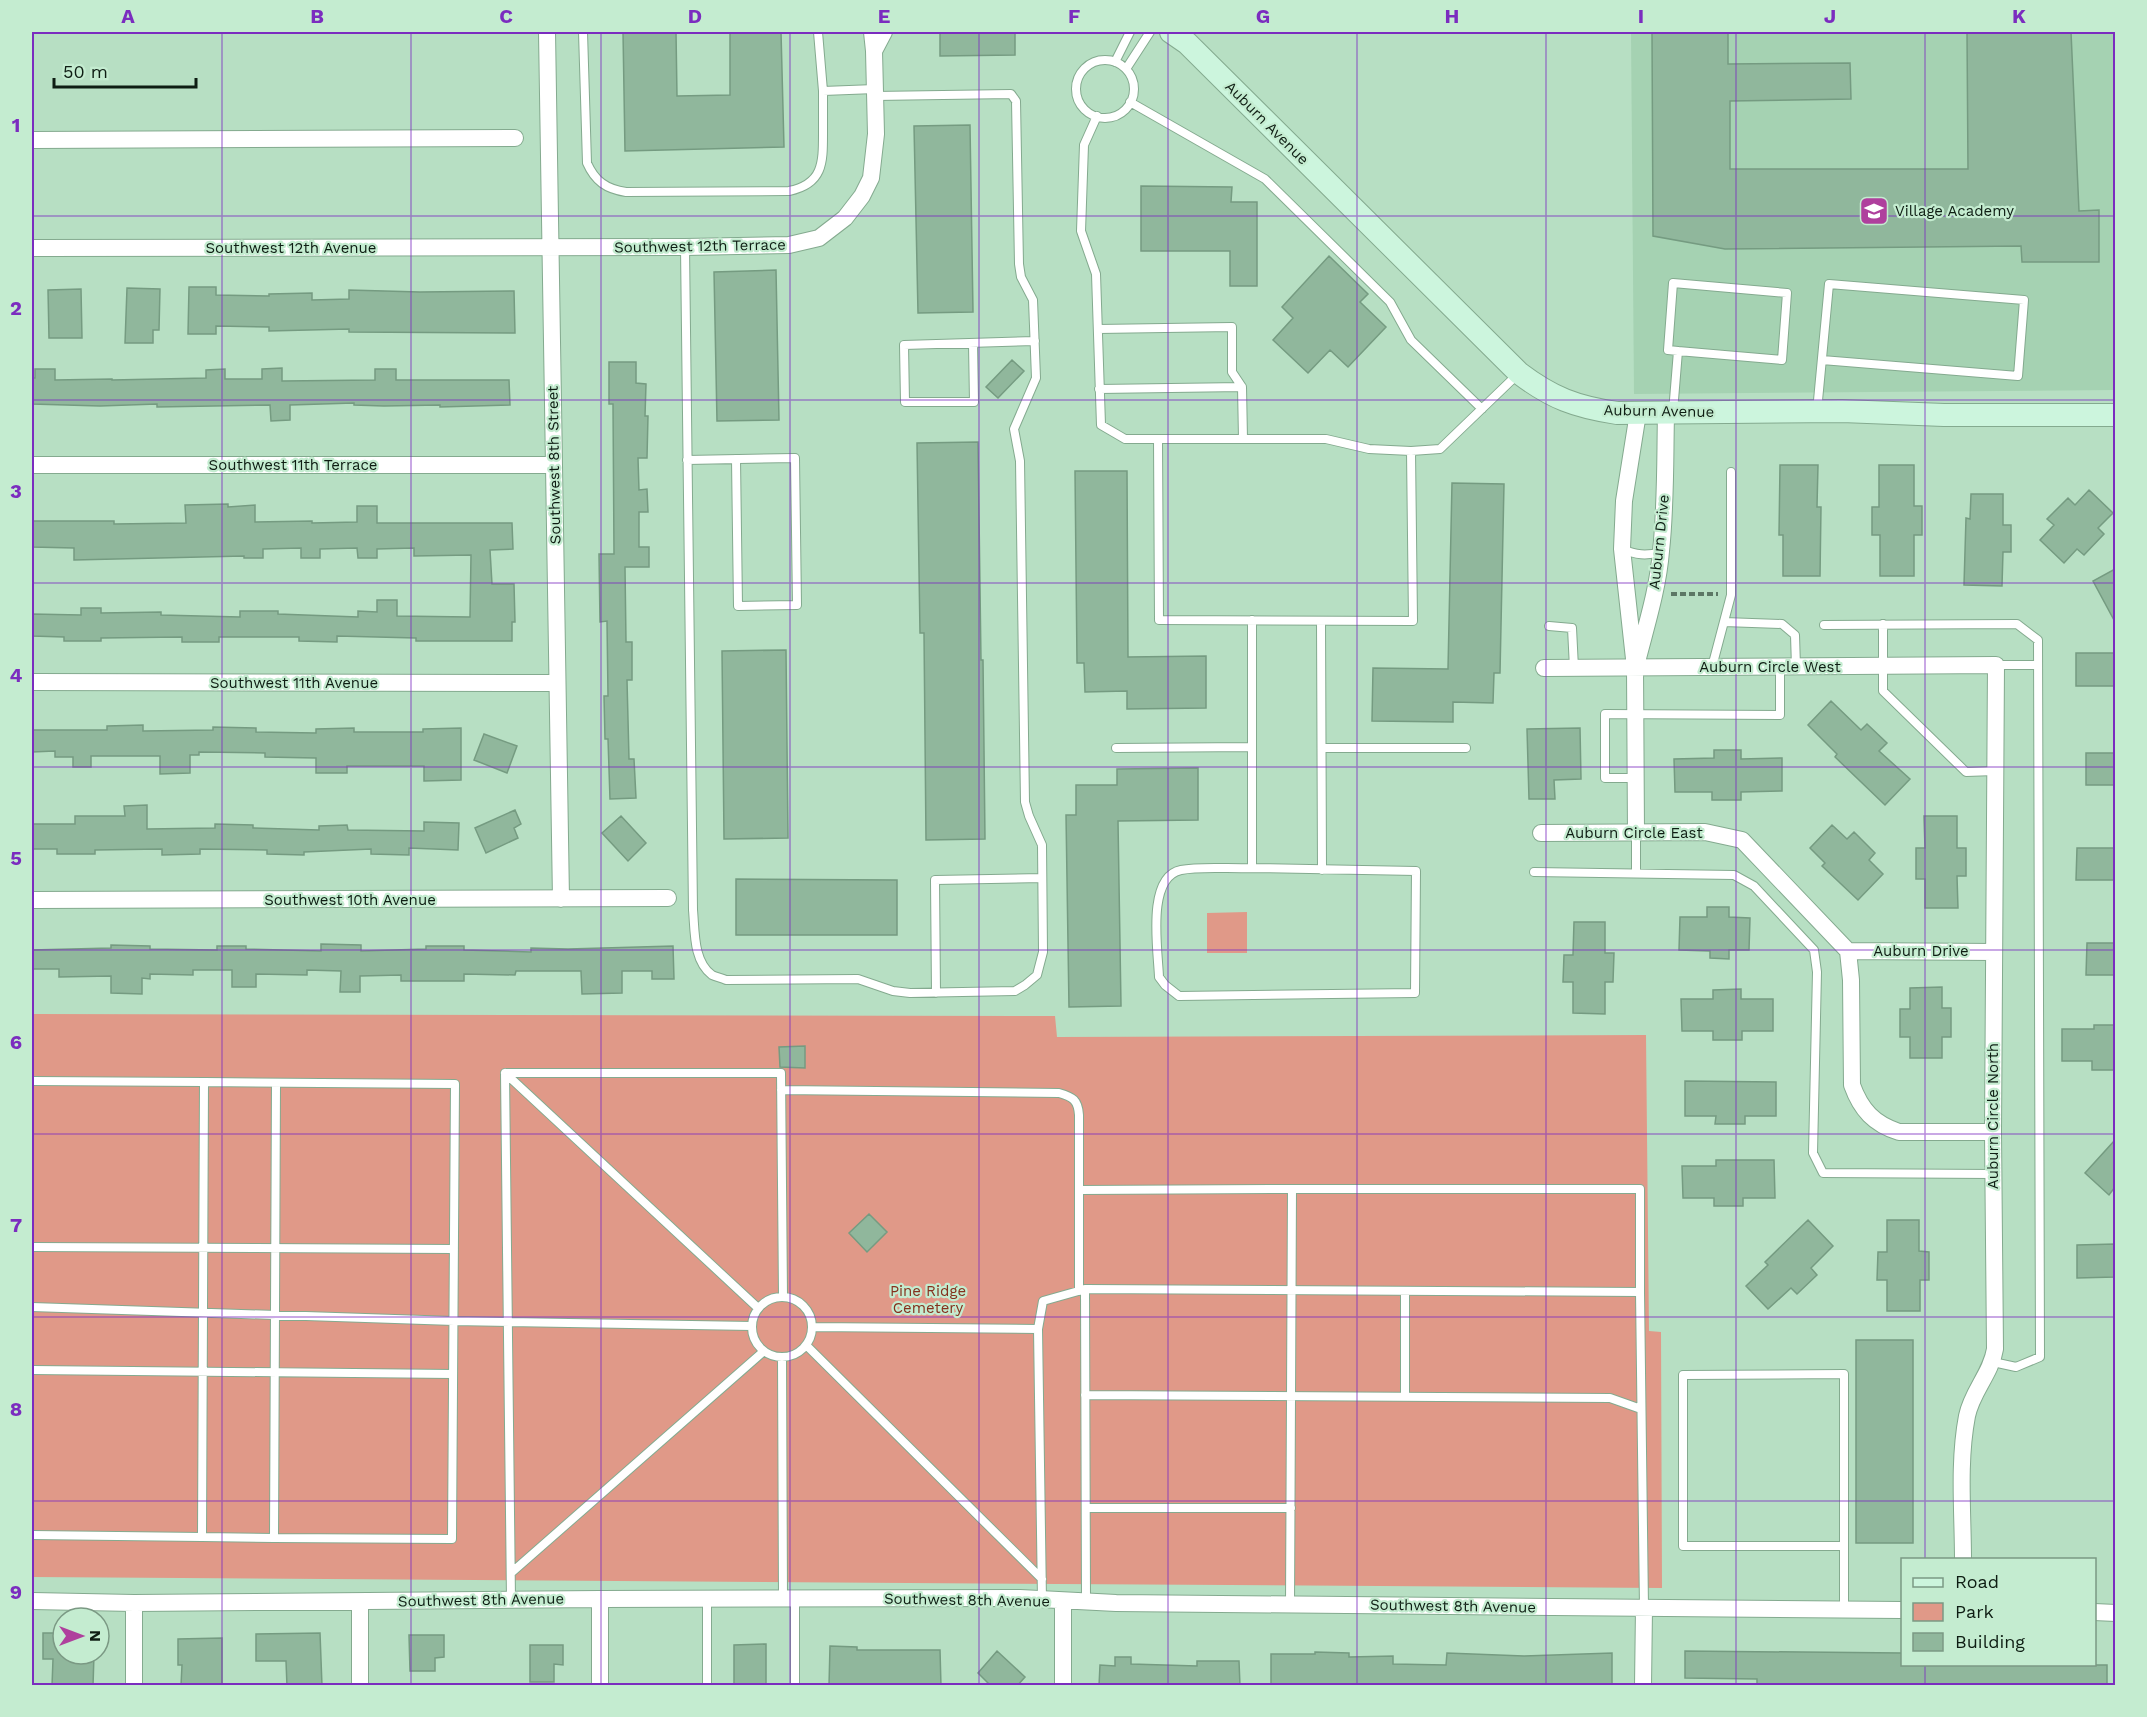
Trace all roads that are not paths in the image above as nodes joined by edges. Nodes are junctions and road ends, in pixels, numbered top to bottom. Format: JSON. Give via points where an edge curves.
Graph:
{"nodes":[{"id":1,"x":547,"y":32,"type":"edge"},
{"id":2,"x":583,"y":32,"type":"edge"},
{"id":3,"x":818,"y":32,"type":"edge"},
{"id":4,"x":872,"y":32,"type":"edge"},
{"id":5,"x":884,"y":32,"type":"edge"},
{"id":6,"x":1130,"y":32,"type":"edge"},
{"id":7,"x":1150,"y":32,"type":"edge"},
{"id":8,"x":1171,"y":32,"type":"edge"},
{"id":9,"x":874,"y":51,"type":"junction"},
{"id":10,"x":1115,"y":62,"type":"junction"},
{"id":11,"x":1126,"y":69,"type":"junction"},
{"id":12,"x":823,"y":91,"type":"junction"},
{"id":13,"x":875,"y":92,"type":"junction"},
{"id":14,"x":1130,"y":102,"type":"junction"},
{"id":15,"x":1097,"y":116,"type":"junction"},
{"id":16,"x":515,"y":138,"type":"dead end"},
{"id":17,"x":32,"y":140,"type":"edge"},
{"id":18,"x":551,"y":247,"type":"junction"},
{"id":19,"x":685,"y":247,"type":"junction"},
{"id":20,"x":32,"y":248,"type":"edge"},
{"id":21,"x":1098,"y":329,"type":"junction"},
{"id":22,"x":1035,"y":341,"type":"junction"},
{"id":23,"x":973,"y":344,"type":"junction"},
{"id":24,"x":1678,"y":351,"type":"junction"},
{"id":25,"x":1822,"y":360,"type":"junction"},
{"id":26,"x":1519,"y":373,"type":"junction"},
{"id":27,"x":1242,"y":387,"type":"junction"},
{"id":28,"x":1099,"y":389,"type":"junction"},
{"id":29,"x":1482,"y":409,"type":"junction"},
{"id":30,"x":1817,"y":412,"type":"junction"},
{"id":31,"x":1638,"y":413,"type":"junction"},
{"id":32,"x":1669,"y":413,"type":"junction"},
{"id":33,"x":2115,"y":415,"type":"edge"},
{"id":34,"x":1158,"y":439,"type":"junction"},
{"id":35,"x":1243,"y":439,"type":"junction"},
{"id":36,"x":1411,"y":451,"type":"junction"},
{"id":37,"x":736,"y":459,"type":"junction"},
{"id":38,"x":687,"y":460,"type":"junction"},
{"id":39,"x":32,"y":465,"type":"edge"},
{"id":40,"x":554,"y":465,"type":"junction"},
{"id":41,"x":1731,"y":472,"type":"dead end"},
{"id":42,"x":1622,"y":549,"type":"junction"},
{"id":43,"x":1661,"y":552,"type":"junction"},
{"id":44,"x":1251,"y":620,"type":"junction"},
{"id":45,"x":1321,"y":621,"type":"junction"},
{"id":46,"x":1724,"y":622,"type":"junction"},
{"id":47,"x":1883,"y":624,"type":"junction"},
{"id":48,"x":1824,"y":625,"type":"dead end"},
{"id":49,"x":1549,"y":626,"type":"dead end"},
{"id":50,"x":2038,"y":665,"type":"junction"},
{"id":51,"x":1996,"y":666,"type":"junction"},
{"id":52,"x":1882,"y":667,"type":"junction"},
{"id":53,"x":1544,"y":668,"type":"dead end"},
{"id":54,"x":1574,"y":668,"type":"junction"},
{"id":55,"x":1635,"y":668,"type":"junction"},
{"id":56,"x":1712,"y":668,"type":"junction"},
{"id":57,"x":1788,"y":668,"type":"junction"},
{"id":58,"x":32,"y":682,"type":"edge"},
{"id":59,"x":556,"y":683,"type":"junction"},
{"id":60,"x":1636,"y":714,"type":"junction"},
{"id":61,"x":1252,"y":747,"type":"junction"},
{"id":62,"x":1116,"y":748,"type":"dead end"},
{"id":63,"x":1322,"y":748,"type":"junction"},
{"id":64,"x":1466,"y":748,"type":"dead end"},
{"id":65,"x":1995,"y":771,"type":"junction"},
{"id":66,"x":1636,"y":778,"type":"junction"},
{"id":67,"x":1541,"y":833,"type":"dead end"},
{"id":68,"x":1636,"y":833,"type":"junction"},
{"id":69,"x":1252,"y":868,"type":"junction"},
{"id":70,"x":1322,"y":870,"type":"junction"},
{"id":71,"x":1534,"y":872,"type":"dead end"},
{"id":72,"x":1636,"y":873,"type":"junction"},
{"id":73,"x":1042,"y":878,"type":"junction"},
{"id":74,"x":668,"y":898,"type":"dead end"},
{"id":75,"x":561,"y":899,"type":"junction"},
{"id":76,"x":32,"y":900,"type":"edge"},
{"id":77,"x":1848,"y":951,"type":"junction"},
{"id":78,"x":1994,"y":951,"type":"junction"},
{"id":79,"x":936,"y":993,"type":"junction"},
{"id":80,"x":505,"y":1073,"type":"junction"},
{"id":81,"x":32,"y":1082,"type":"edge"},
{"id":82,"x":204,"y":1082,"type":"junction"},
{"id":83,"x":276,"y":1083,"type":"junction"},
{"id":84,"x":781,"y":1090,"type":"junction"},
{"id":85,"x":1993,"y":1132,"type":"junction"},
{"id":86,"x":1993,"y":1174,"type":"junction"},
{"id":87,"x":1292,"y":1189,"type":"junction"},
{"id":88,"x":1079,"y":1190,"type":"junction"},
{"id":89,"x":32,"y":1247,"type":"edge"},
{"id":90,"x":203,"y":1248,"type":"junction"},
{"id":91,"x":275,"y":1248,"type":"junction"},
{"id":92,"x":454,"y":1249,"type":"junction"},
{"id":93,"x":1082,"y":1290,"type":"junction"},
{"id":94,"x":1292,"y":1290,"type":"junction"},
{"id":95,"x":1405,"y":1291,"type":"junction"},
{"id":96,"x":1640,"y":1292,"type":"junction"},
{"id":97,"x":783,"y":1296,"type":"junction"},
{"id":98,"x":32,"y":1307,"type":"edge"},
{"id":99,"x":758,"y":1308,"type":"junction"},
{"id":100,"x":203,"y":1313,"type":"junction"},
{"id":101,"x":275,"y":1316,"type":"junction"},
{"id":102,"x":454,"y":1322,"type":"junction"},
{"id":103,"x":507,"y":1322,"type":"junction"},
{"id":104,"x":752,"y":1326,"type":"junction"},
{"id":105,"x":812,"y":1327,"type":"junction"},
{"id":106,"x":1038,"y":1329,"type":"junction"},
{"id":107,"x":806,"y":1345,"type":"junction"},
{"id":108,"x":764,"y":1351,"type":"junction"},
{"id":109,"x":782,"y":1357,"type":"junction"},
{"id":110,"x":1993,"y":1362,"type":"junction"},
{"id":111,"x":32,"y":1370,"type":"edge"},
{"id":112,"x":203,"y":1372,"type":"junction"},
{"id":113,"x":274,"y":1372,"type":"junction"},
{"id":114,"x":453,"y":1374,"type":"junction"},
{"id":115,"x":1085,"y":1395,"type":"junction"},
{"id":116,"x":1291,"y":1396,"type":"junction"},
{"id":117,"x":1405,"y":1397,"type":"junction"},
{"id":118,"x":1641,"y":1409,"type":"junction"},
{"id":119,"x":1086,"y":1508,"type":"junction"},
{"id":120,"x":1291,"y":1508,"type":"junction"},
{"id":121,"x":32,"y":1535,"type":"edge"},
{"id":122,"x":202,"y":1537,"type":"junction"},
{"id":123,"x":274,"y":1538,"type":"junction"},
{"id":124,"x":1844,"y":1546,"type":"junction"},
{"id":125,"x":1963,"y":1558,"type":"edge"},
{"id":126,"x":511,"y":1574,"type":"junction"},
{"id":127,"x":1042,"y":1579,"type":"junction"},
{"id":128,"x":600,"y":1599,"type":"junction"},
{"id":129,"x":707,"y":1599,"type":"junction"},
{"id":130,"x":789,"y":1599,"type":"junction"},
{"id":131,"x":511,"y":1600,"type":"junction"},
{"id":132,"x":1042,"y":1600,"type":"junction"},
{"id":133,"x":1063,"y":1601,"type":"junction"},
{"id":134,"x":32,"y":1602,"type":"edge"},
{"id":135,"x":360,"y":1602,"type":"junction"},
{"id":136,"x":1086,"y":1602,"type":"junction"},
{"id":137,"x":134,"y":1604,"type":"junction"},
{"id":138,"x":1290,"y":1605,"type":"junction"},
{"id":139,"x":1644,"y":1608,"type":"junction"},
{"id":140,"x":1844,"y":1610,"type":"junction"},
{"id":141,"x":1901,"y":1610,"type":"edge"},
{"id":142,"x":2096,"y":1612,"type":"edge"},
{"id":143,"x":2115,"y":1613,"type":"edge"},
{"id":144,"x":795,"y":1683,"type":"dead end"},
{"id":145,"x":134,"y":1686,"type":"edge"},
{"id":146,"x":360,"y":1686,"type":"edge"},
{"id":147,"x":600,"y":1686,"type":"edge"},
{"id":148,"x":707,"y":1686,"type":"edge"},
{"id":149,"x":1063,"y":1686,"type":"edge"},
{"id":150,"x":1643,"y":1686,"type":"edge"}],
"edges":[{"from":1,"to":18,"type":"street","name":"Southwest 8th Street"},
{"from":2,"to":12,"type":"lane","via":[[587,162],[592,174],[612,190],[800,189],[818,174],[823,159]]},
{"from":3,"to":12,"type":"lane"},
{"from":4,"to":9,"type":"street","name":"Southwest 12th Terrace"},
{"from":5,"to":9,"type":"street","name":"Southwest 12th Terrace"},
{"from":6,"to":10,"type":"lane"},
{"from":7,"to":11,"type":"lane"},
{"from":8,"to":26,"type":"street","name":"Auburn Avenue","via":[[1187,43]]},
{"from":9,"to":13,"type":"street","name":"Southwest 12th Terrace"},
{"from":10,"to":11,"type":"lane"},
{"from":10,"to":15,"type":"lane","via":[[1092,63],[1076,84],[1084,109]]},
{"from":11,"to":14,"type":"lane","via":[[1133,85]]},
{"from":12,"to":13,"type":"lane"},
{"from":13,"to":19,"type":"street","name":"Southwest 12th Terrace","via":[[871,178],[845,218],[819,238],[789,245]]},
{"from":13,"to":22,"type":"lane","via":[[1011,94],[1016,101],[1019,264],[1033,300]]},
{"from":14,"to":15,"type":"lane","via":[[1117,115]]},
{"from":14,"to":29,"type":"lane","via":[[1265,179],[1390,302],[1411,340]]},
{"from":15,"to":21,"type":"lane","via":[[1084,145],[1081,231],[1096,274]]},
{"from":16,"to":17,"type":"street"},
{"from":18,"to":19,"type":"street","name":"Southwest 12th Terrace"},
{"from":18,"to":20,"type":"street","name":"Southwest 12th Avenue"},
{"from":18,"to":40,"type":"street","name":"Southwest 8th Street"},
{"from":19,"to":38,"type":"lane"},
{"from":21,"to":27,"type":"lane","via":[[1232,327],[1233,372]]},
{"from":21,"to":28,"type":"lane"},
{"from":22,"to":23,"type":"lane"},
{"from":22,"to":73,"type":"lane","via":[[1036,378],[1014,429],[1020,460],[1025,802],[1042,845]]},
{"from":23,"to":23,"type":"lane","via":[[904,345],[905,402],[974,402]]},
{"from":24,"to":24,"type":"lane","via":[[1782,360],[1787,293],[1673,283],[1668,350]]},
{"from":24,"to":32,"type":"lane"},
{"from":25,"to":25,"type":"lane","via":[[1829,284],[2024,300],[2018,376]]},
{"from":25,"to":30,"type":"lane"},
{"from":26,"to":29,"type":"lane"},
{"from":26,"to":31,"type":"street","name":"Auburn Avenue","via":[[1545,392],[1567,401],[1606,412]]},
{"from":27,"to":28,"type":"lane"},
{"from":27,"to":35,"type":"lane"},
{"from":28,"to":34,"type":"lane","via":[[1101,424],[1125,439]]},
{"from":29,"to":36,"type":"lane","via":[[1440,449]]},
{"from":30,"to":32,"type":"street","name":"Auburn Avenue"},
{"from":30,"to":33,"type":"street","name":"Auburn Avenue"},
{"from":31,"to":32,"type":"street","name":"Auburn Avenue"},
{"from":31,"to":42,"type":"street","name":"Auburn Drive","via":[[1624,501]]},
{"from":32,"to":43,"type":"street","name":"Auburn Drive"},
{"from":34,"to":35,"type":"lane"},
{"from":34,"to":44,"type":"lane","via":[[1159,620]]},
{"from":35,"to":36,"type":"lane","via":[[1326,439],[1369,449]]},
{"from":36,"to":45,"type":"lane","via":[[1413,621]]},
{"from":37,"to":37,"type":"lane","via":[[795,458],[797,605],[738,606]]},
{"from":37,"to":38,"type":"lane"},
{"from":38,"to":79,"type":"lane","via":[[693,910],[701,962],[712,975],[726,980],[858,979],[893,991]]},
{"from":39,"to":40,"type":"street","name":"Southwest 11th Terrace"},
{"from":40,"to":59,"type":"street","name":"Southwest 8th Street"},
{"from":41,"to":46,"type":"lane","via":[[1731,595]]},
{"from":42,"to":43,"type":"lane","via":[[1648,556]]},
{"from":42,"to":55,"type":"street","name":"Auburn Drive"},
{"from":43,"to":55,"type":"street","name":"Auburn Drive","via":[[1653,603]]},
{"from":44,"to":45,"type":"lane"},
{"from":44,"to":61,"type":"lane"},
{"from":45,"to":63,"type":"lane"},
{"from":46,"to":56,"type":"lane"},
{"from":46,"to":57,"type":"lane","via":[[1782,624],[1795,635]]},
{"from":47,"to":48,"type":"lane"},
{"from":47,"to":50,"type":"lane","via":[[2017,624],[2038,640]]},
{"from":47,"to":52,"type":"lane"},
{"from":49,"to":54,"type":"lane","via":[[1572,627]]},
{"from":50,"to":51,"type":"lane"},
{"from":50,"to":110,"type":"lane","via":[[2040,1357],[2016,1367]]},
{"from":51,"to":52,"type":"street","name":"Auburn Circle West"},
{"from":51,"to":65,"type":"street","name":"Auburn Circle North"},
{"from":52,"to":57,"type":"street","name":"Auburn Circle West"},
{"from":52,"to":65,"type":"lane","via":[[1882,692],[1966,772]]},
{"from":53,"to":54,"type":"street","name":"Auburn Circle West"},
{"from":54,"to":55,"type":"street","name":"Auburn Circle West"},
{"from":55,"to":56,"type":"street","name":"Auburn Circle West"},
{"from":55,"to":60,"type":"street","name":"Auburn Drive"},
{"from":56,"to":57,"type":"street","name":"Auburn Circle West"},
{"from":57,"to":60,"type":"lane","via":[[1779,715]]},
{"from":58,"to":59,"type":"street","name":"Southwest 11th Avenue"},
{"from":59,"to":75,"type":"street","name":"Southwest 8th Street"},
{"from":60,"to":66,"type":"street","name":"Auburn Drive"},
{"from":60,"to":66,"type":"lane","via":[[1605,714],[1605,778]]},
{"from":61,"to":62,"type":"lane"},
{"from":61,"to":69,"type":"lane"},
{"from":63,"to":64,"type":"lane"},
{"from":63,"to":70,"type":"lane"},
{"from":65,"to":78,"type":"street","name":"Auburn Circle North"},
{"from":66,"to":68,"type":"street","name":"Auburn Drive"},
{"from":67,"to":68,"type":"street","name":"Auburn Circle East"},
{"from":68,"to":72,"type":"lane"},
{"from":68,"to":77,"type":"street","name":"Auburn Circle East","via":[[1705,832],[1742,840]]},
{"from":69,"to":70,"type":"lane"},
{"from":69,"to":70,"type":"lane","via":[[1180,870],[1164,881],[1157,903],[1159,977],[1179,996],[1415,993],[1416,871]]},
{"from":71,"to":72,"type":"lane"},
{"from":72,"to":86,"type":"lane","via":[[1734,875],[1754,886],[1814,950],[1814,1153],[1823,1173]]},
{"from":73,"to":79,"type":"lane","via":[[1043,952],[1037,975],[1015,992]]},
{"from":73,"to":79,"type":"lane","via":[[935,880]]},
{"from":74,"to":75,"type":"street","name":"Southwest 10th Avenue"},
{"from":75,"to":76,"type":"street","name":"Southwest 10th Avenue"},
{"from":77,"to":78,"type":"street","name":"Auburn Drive"},
{"from":77,"to":85,"type":"street","via":[[1852,1085],[1864,1110],[1886,1128],[1899,1132]]},
{"from":78,"to":85,"type":"street","name":"Auburn Circle North"},
{"from":80,"to":84,"type":"lane","via":[[781,1073]]},
{"from":80,"to":99,"type":"lane"},
{"from":80,"to":103,"type":"lane"},
{"from":81,"to":82,"type":"lane"},
{"from":82,"to":83,"type":"lane"},
{"from":82,"to":90,"type":"lane"},
{"from":83,"to":91,"type":"lane"},
{"from":83,"to":92,"type":"lane","via":[[455,1084]]},
{"from":84,"to":88,"type":"lane","via":[[1059,1092],[1072,1096],[1079,1104]]},
{"from":84,"to":97,"type":"lane"},
{"from":85,"to":86,"type":"street","name":"Auburn Circle North"},
{"from":86,"to":110,"type":"street","name":"Auburn Circle North"},
{"from":87,"to":88,"type":"lane"},
{"from":87,"to":94,"type":"lane"},
{"from":87,"to":96,"type":"lane","via":[[1640,1189]]},
{"from":88,"to":93,"type":"lane"},
{"from":89,"to":90,"type":"lane"},
{"from":90,"to":91,"type":"lane"},
{"from":90,"to":100,"type":"lane"},
{"from":91,"to":92,"type":"lane"},
{"from":91,"to":101,"type":"lane"},
{"from":92,"to":102,"type":"lane"},
{"from":93,"to":94,"type":"lane"},
{"from":93,"to":106,"type":"lane","via":[[1042,1301]]},
{"from":93,"to":115,"type":"lane"},
{"from":94,"to":95,"type":"lane"},
{"from":94,"to":116,"type":"lane"},
{"from":95,"to":96,"type":"lane"},
{"from":95,"to":117,"type":"lane"},
{"from":96,"to":118,"type":"lane"},
{"from":97,"to":99,"type":"lane"},
{"from":97,"to":105,"type":"lane","via":[[800,1302],[811,1317]]},
{"from":98,"to":100,"type":"lane"},
{"from":99,"to":104,"type":"lane"},
{"from":100,"to":101,"type":"lane"},
{"from":100,"to":112,"type":"lane"},
{"from":101,"to":102,"type":"lane"},
{"from":101,"to":113,"type":"lane"},
{"from":102,"to":103,"type":"lane"},
{"from":102,"to":114,"type":"lane"},
{"from":103,"to":104,"type":"lane"},
{"from":103,"to":126,"type":"lane"},
{"from":104,"to":108,"type":"lane"},
{"from":105,"to":106,"type":"lane"},
{"from":105,"to":107,"type":"lane"},
{"from":106,"to":127,"type":"lane"},
{"from":107,"to":109,"type":"lane"},
{"from":107,"to":127,"type":"lane"},
{"from":108,"to":109,"type":"lane"},
{"from":108,"to":126,"type":"lane"},
{"from":109,"to":130,"type":"lane"},
{"from":110,"to":125,"type":"street","name":"Auburn Circle North","via":[[1967,1414],[1962,1445]]},
{"from":111,"to":112,"type":"lane"},
{"from":112,"to":113,"type":"lane"},
{"from":112,"to":122,"type":"lane"},
{"from":113,"to":114,"type":"lane"},
{"from":113,"to":123,"type":"lane"},
{"from":114,"to":123,"type":"lane","via":[[452,1539]]},
{"from":115,"to":116,"type":"lane"},
{"from":115,"to":119,"type":"lane"},
{"from":116,"to":117,"type":"lane"},
{"from":116,"to":120,"type":"lane"},
{"from":117,"to":118,"type":"lane","via":[[1611,1398]]},
{"from":118,"to":139,"type":"lane"},
{"from":119,"to":120,"type":"lane"},
{"from":119,"to":136,"type":"lane"},
{"from":120,"to":138,"type":"lane"},
{"from":121,"to":122,"type":"lane"},
{"from":122,"to":123,"type":"lane"},
{"from":124,"to":124,"type":"lane","via":[[1844,1374],[1683,1375],[1683,1546]]},
{"from":124,"to":140,"type":"lane"},
{"from":126,"to":131,"type":"lane"},
{"from":127,"to":132,"type":"lane"},
{"from":128,"to":129,"type":"street","name":"Southwest 8th Avenue"},
{"from":128,"to":131,"type":"street","name":"Southwest 8th Avenue"},
{"from":128,"to":147,"type":"street"},
{"from":129,"to":130,"type":"street","name":"Southwest 8th Avenue"},
{"from":129,"to":148,"type":"lane"},
{"from":130,"to":132,"type":"street","name":"Southwest 8th Avenue"},
{"from":130,"to":144,"type":"lane"},
{"from":131,"to":135,"type":"street","name":"Southwest 8th Avenue"},
{"from":132,"to":133,"type":"street","name":"Southwest 8th Avenue"},
{"from":133,"to":136,"type":"street","name":"Southwest 8th Avenue"},
{"from":133,"to":149,"type":"street"},
{"from":134,"to":137,"type":"street","name":"Southwest 8th Avenue"},
{"from":135,"to":137,"type":"street","name":"Southwest 8th Avenue"},
{"from":135,"to":146,"type":"street"},
{"from":136,"to":138,"type":"street","name":"Southwest 8th Avenue"},
{"from":137,"to":145,"type":"street"},
{"from":138,"to":139,"type":"street","name":"Southwest 8th Avenue"},
{"from":139,"to":140,"type":"street","name":"Southwest 8th Avenue"},
{"from":139,"to":150,"type":"street"},
{"from":140,"to":141,"type":"street","name":"Southwest 8th Avenue"},
{"from":142,"to":143,"type":"street"}]}
